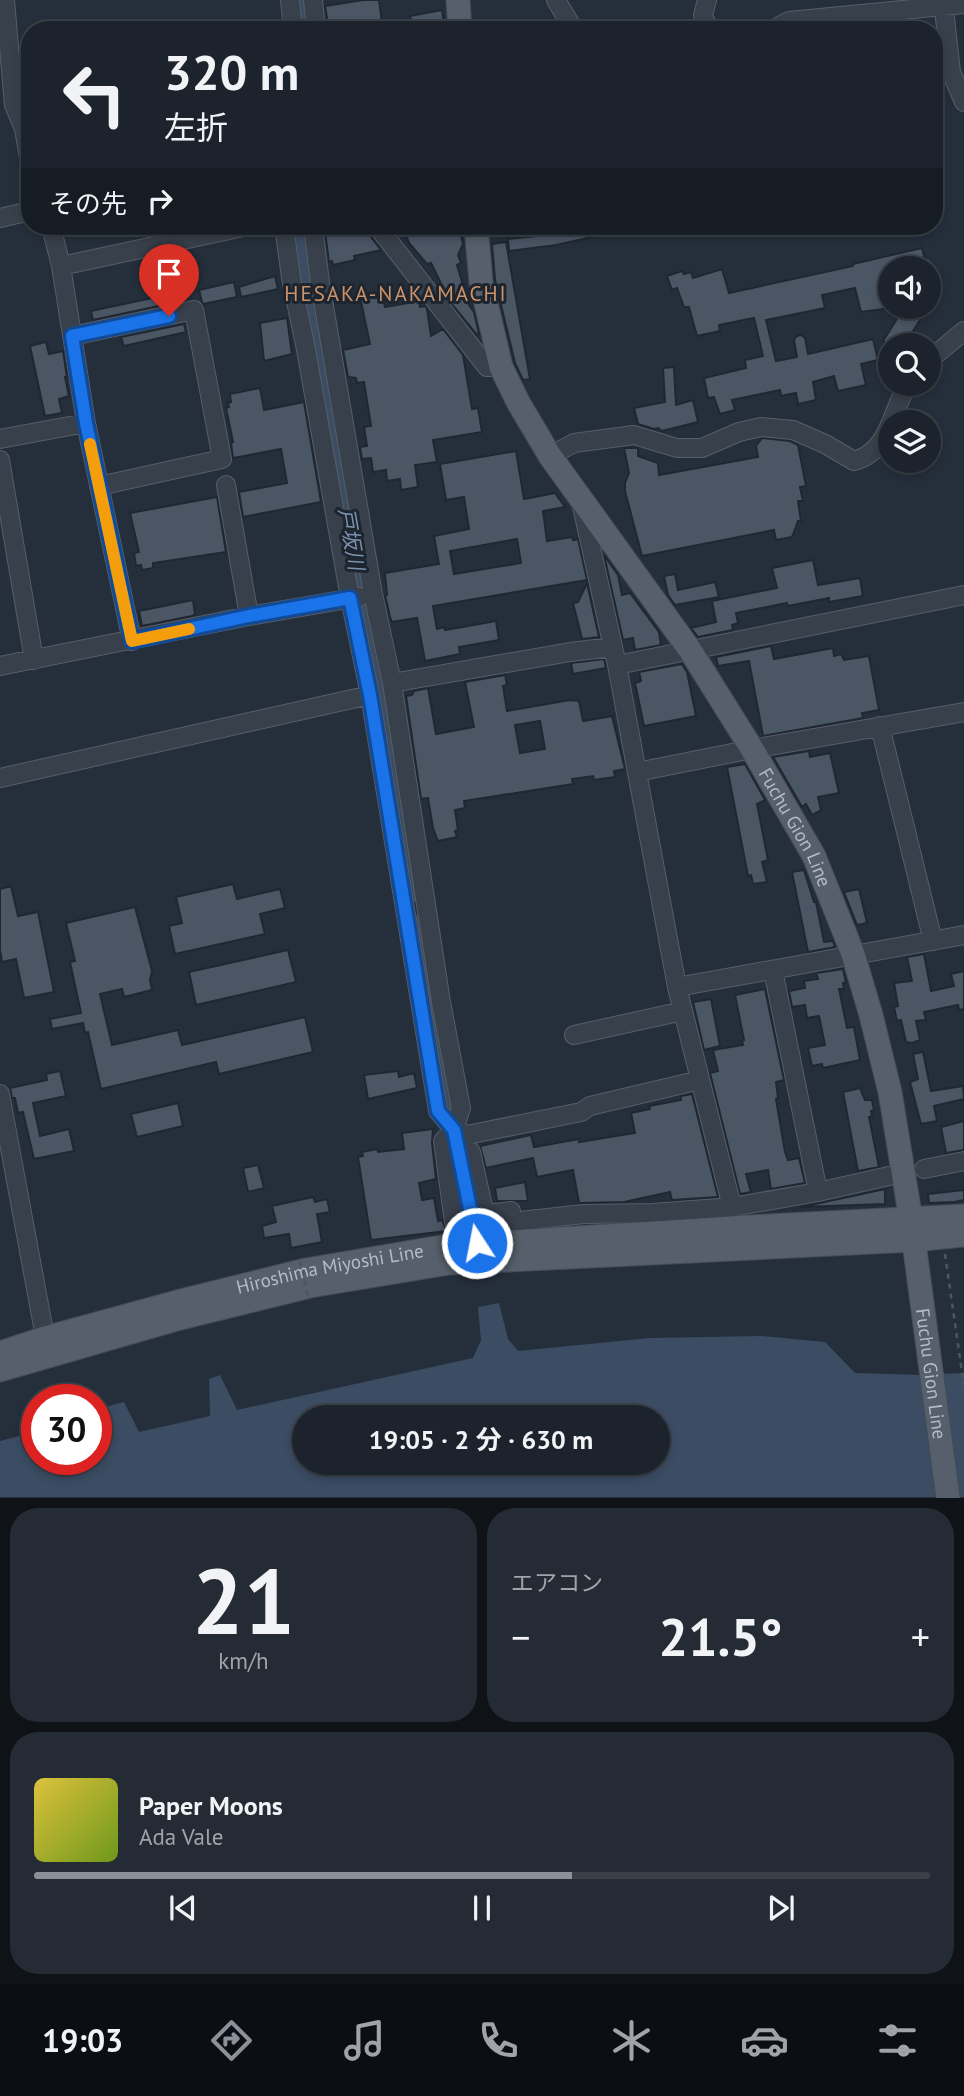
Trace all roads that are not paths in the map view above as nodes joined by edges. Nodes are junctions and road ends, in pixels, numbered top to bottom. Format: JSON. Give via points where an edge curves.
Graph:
{"nodes":[{"id":1,"x":5,"y":0,"type":"edge"},
{"id":2,"x":290,"y":0,"type":"edge"},
{"id":3,"x":313,"y":0,"type":"edge"},
{"id":4,"x":458,"y":0,"type":"edge"},
{"id":5,"x":556,"y":0,"type":"edge"},
{"id":6,"x":707,"y":0,"type":"edge"},
{"id":7,"x":943,"y":3,"type":"edge"},
{"id":8,"x":964,"y":4,"type":"edge"},
{"id":9,"x":879,"y":6,"type":"edge"},
{"id":10,"x":292,"y":21,"type":"edge"},
{"id":11,"x":315,"y":21,"type":"edge"},
{"id":12,"x":459,"y":21,"type":"edge"},
{"id":13,"x":569,"y":21,"type":"edge"},
{"id":14,"x":705,"y":21,"type":"edge"},
{"id":15,"x":789,"y":21,"type":"edge"},
{"id":16,"x":962,"y":94,"type":"edge"},
{"id":17,"x":21,"y":118,"type":"edge"},
{"id":18,"x":21,"y":213,"type":"edge"},
{"id":19,"x":0,"y":218,"type":"edge"},
{"id":20,"x":53,"y":235,"type":"edge"},
{"id":21,"x":206,"y":235,"type":"edge"},
{"id":22,"x":285,"y":235,"type":"edge"},
{"id":23,"x":314,"y":235,"type":"edge"},
{"id":24,"x":384,"y":235,"type":"edge"},
{"id":25,"x":477,"y":235,"type":"edge"},
{"id":26,"x":61,"y":266,"type":"junction"},
{"id":27,"x":964,"y":331,"type":"edge"},
{"id":28,"x":72,"y":336,"type":"junction"},
{"id":29,"x":941,"y":350,"type":"edge"},
{"id":30,"x":501,"y":367,"type":"junction"},
{"id":31,"x":902,"y":396,"type":"edge"},
{"id":32,"x":86,"y":423,"type":"junction"},
{"id":33,"x":0,"y":439,"type":"edge"},
{"id":34,"x":550,"y":456,"type":"junction"},
{"id":35,"x":0,"y":460,"type":"edge"},
{"id":36,"x":226,"y":485,"type":"dead end"},
{"id":37,"x":99,"y":486,"type":"junction"},
{"id":38,"x":580,"y":501,"type":"junction"},
{"id":39,"x":373,"y":594,"type":"junction"},
{"id":40,"x":964,"y":595,"type":"edge"},
{"id":41,"x":350,"y":598,"type":"junction"},
{"id":42,"x":249,"y":616,"type":"junction"},
{"id":43,"x":132,"y":641,"type":"junction"},
{"id":44,"x":613,"y":647,"type":"junction"},
{"id":45,"x":690,"y":650,"type":"junction"},
{"id":46,"x":34,"y":660,"type":"junction"},
{"id":47,"x":617,"y":665,"type":"junction"},
{"id":48,"x":0,"y":666,"type":"edge"},
{"id":49,"x":392,"y":683,"type":"junction"},
{"id":50,"x":370,"y":695,"type":"junction"},
{"id":51,"x":964,"y":712,"type":"edge"},
{"id":52,"x":880,"y":726,"type":"junction"},
{"id":53,"x":752,"y":749,"type":"junction"},
{"id":54,"x":637,"y":772,"type":"junction"},
{"id":55,"x":0,"y":778,"type":"edge"},
{"id":56,"x":964,"y":935,"type":"edge"},
{"id":57,"x":933,"y":941,"type":"junction"},
{"id":58,"x":853,"y":954,"type":"junction"},
{"id":59,"x":773,"y":970,"type":"junction"},
{"id":60,"x":677,"y":987,"type":"junction"},
{"id":61,"x":683,"y":1011,"type":"junction"},
{"id":62,"x":574,"y":1035,"type":"dead end"},
{"id":63,"x":700,"y":1080,"type":"junction"},
{"id":64,"x":0,"y":1094,"type":"edge"},
{"id":65,"x":461,"y":1132,"type":"junction"},
{"id":66,"x":964,"y":1161,"type":"edge"},
{"id":67,"x":924,"y":1169,"type":"dead end"},
{"id":68,"x":889,"y":1176,"type":"dead end"},
{"id":69,"x":818,"y":1192,"type":"junction"},
{"id":70,"x":732,"y":1207,"type":"junction"},
{"id":71,"x":531,"y":1209,"type":"dead end"},
{"id":72,"x":964,"y":1216,"type":"edge"},
{"id":73,"x":454,"y":1222,"type":"dead end"},
{"id":74,"x":964,"y":1235,"type":"edge"},
{"id":75,"x":913,"y":1240,"type":"junction"},
{"id":76,"x":477,"y":1243,"type":"junction"},
{"id":77,"x":47,"y":1346,"type":"junction"},
{"id":78,"x":0,"y":1353,"type":"edge"},
{"id":79,"x":0,"y":1370,"type":"edge"},
{"id":80,"x":948,"y":1497,"type":"edge"}],
"edges":[{"from":1,"to":17,"type":"street","via":[[14,105]]},
{"from":2,"to":10,"type":"street"},
{"from":3,"to":11,"type":"street"},
{"from":4,"to":12,"type":"main road"},
{"from":5,"to":13,"type":"street"},
{"from":6,"to":14,"type":"street"},
{"from":7,"to":8,"type":"street"},
{"from":7,"to":9,"type":"street"},
{"from":7,"to":16,"type":"street","via":[[951,72]]},
{"from":9,"to":15,"type":"street"},
{"from":18,"to":19,"type":"street"},
{"from":20,"to":26,"type":"street"},
{"from":21,"to":26,"type":"street"},
{"from":22,"to":41,"type":"street"},
{"from":23,"to":39,"type":"street"},
{"from":24,"to":30,"type":"street","via":[[487,367]]},
{"from":25,"to":30,"type":"main road","name":"Fuchu Gion Line","via":[[481,282]]},
{"from":26,"to":28,"type":"street"},
{"from":27,"to":29,"type":"street"},
{"from":28,"to":32,"type":"street"},
{"from":28,"to":37,"type":"street","via":[[194,310],[222,460]]},
{"from":30,"to":34,"type":"main road","name":"Fuchu Gion Line"},
{"from":31,"to":34,"type":"street","via":[[882,442],[869,457],[855,461],[793,430],[761,427],[702,448],[677,448],[634,435],[574,443]]},
{"from":32,"to":33,"type":"street"},
{"from":32,"to":37,"type":"street"},
{"from":34,"to":38,"type":"main road","name":"Fuchu Gion Line"},
{"from":35,"to":46,"type":"street"},
{"from":36,"to":42,"type":"street"},
{"from":37,"to":43,"type":"street"},
{"from":38,"to":44,"type":"street"},
{"from":38,"to":45,"type":"main road","name":"Fuchu Gion Line"},
{"from":39,"to":41,"type":"street"},
{"from":39,"to":49,"type":"street"},
{"from":40,"to":45,"type":"street"},
{"from":41,"to":42,"type":"street"},
{"from":41,"to":50,"type":"street"},
{"from":42,"to":43,"type":"street"},
{"from":43,"to":46,"type":"street"},
{"from":44,"to":47,"type":"street"},
{"from":44,"to":49,"type":"street"},
{"from":45,"to":47,"type":"street"},
{"from":45,"to":53,"type":"main road","name":"Fuchu Gion Line"},
{"from":46,"to":48,"type":"street"},
{"from":47,"to":54,"type":"street"},
{"from":49,"to":65,"type":"street","via":[[461,1108]]},
{"from":50,"to":55,"type":"street"},
{"from":50,"to":65,"type":"street","via":[[438,1111]]},
{"from":51,"to":52,"type":"street"},
{"from":52,"to":53,"type":"street"},
{"from":52,"to":57,"type":"street"},
{"from":53,"to":54,"type":"street"},
{"from":53,"to":58,"type":"main road","name":"Fuchu Gion Line","via":[[814,856]]},
{"from":54,"to":60,"type":"street"},
{"from":56,"to":57,"type":"street"},
{"from":57,"to":58,"type":"street"},
{"from":58,"to":59,"type":"street"},
{"from":58,"to":75,"type":"main road","name":"Fuchu Gion Line","via":[[890,1092]]},
{"from":59,"to":60,"type":"street"},
{"from":59,"to":69,"type":"street"},
{"from":60,"to":61,"type":"street"},
{"from":61,"to":62,"type":"street"},
{"from":61,"to":63,"type":"street"},
{"from":63,"to":65,"type":"street","via":[[580,1111]]},
{"from":63,"to":70,"type":"street"},
{"from":64,"to":77,"type":"street"},
{"from":65,"to":71,"type":"street","via":[[489,1214]]},
{"from":65,"to":73,"type":"street","via":[[443,1141]]},
{"from":65,"to":76,"type":"street"},
{"from":66,"to":67,"type":"street"},
{"from":68,"to":69,"type":"street"},
{"from":69,"to":70,"type":"street"},
{"from":70,"to":76,"type":"street","via":[[584,1214]]},
{"from":72,"to":75,"type":"main road","name":"Hiroshima Miyoshi Line"},
{"from":74,"to":75,"type":"main road","name":"Hiroshima Miyoshi Line"},
{"from":75,"to":76,"type":"main road","name":"Hiroshima Miyoshi Line","via":[[735,1227]]},
{"from":75,"to":80,"type":"main road","name":"Fuchu Gion Line"},
{"from":76,"to":77,"type":"main road","name":"Hiroshima Miyoshi Line","via":[[306,1270],[177,1302]]},
{"from":77,"to":78,"type":"main road","name":"Hiroshima Miyoshi Line"},
{"from":77,"to":79,"type":"main road","name":"Hiroshima Miyoshi Line"}]}
